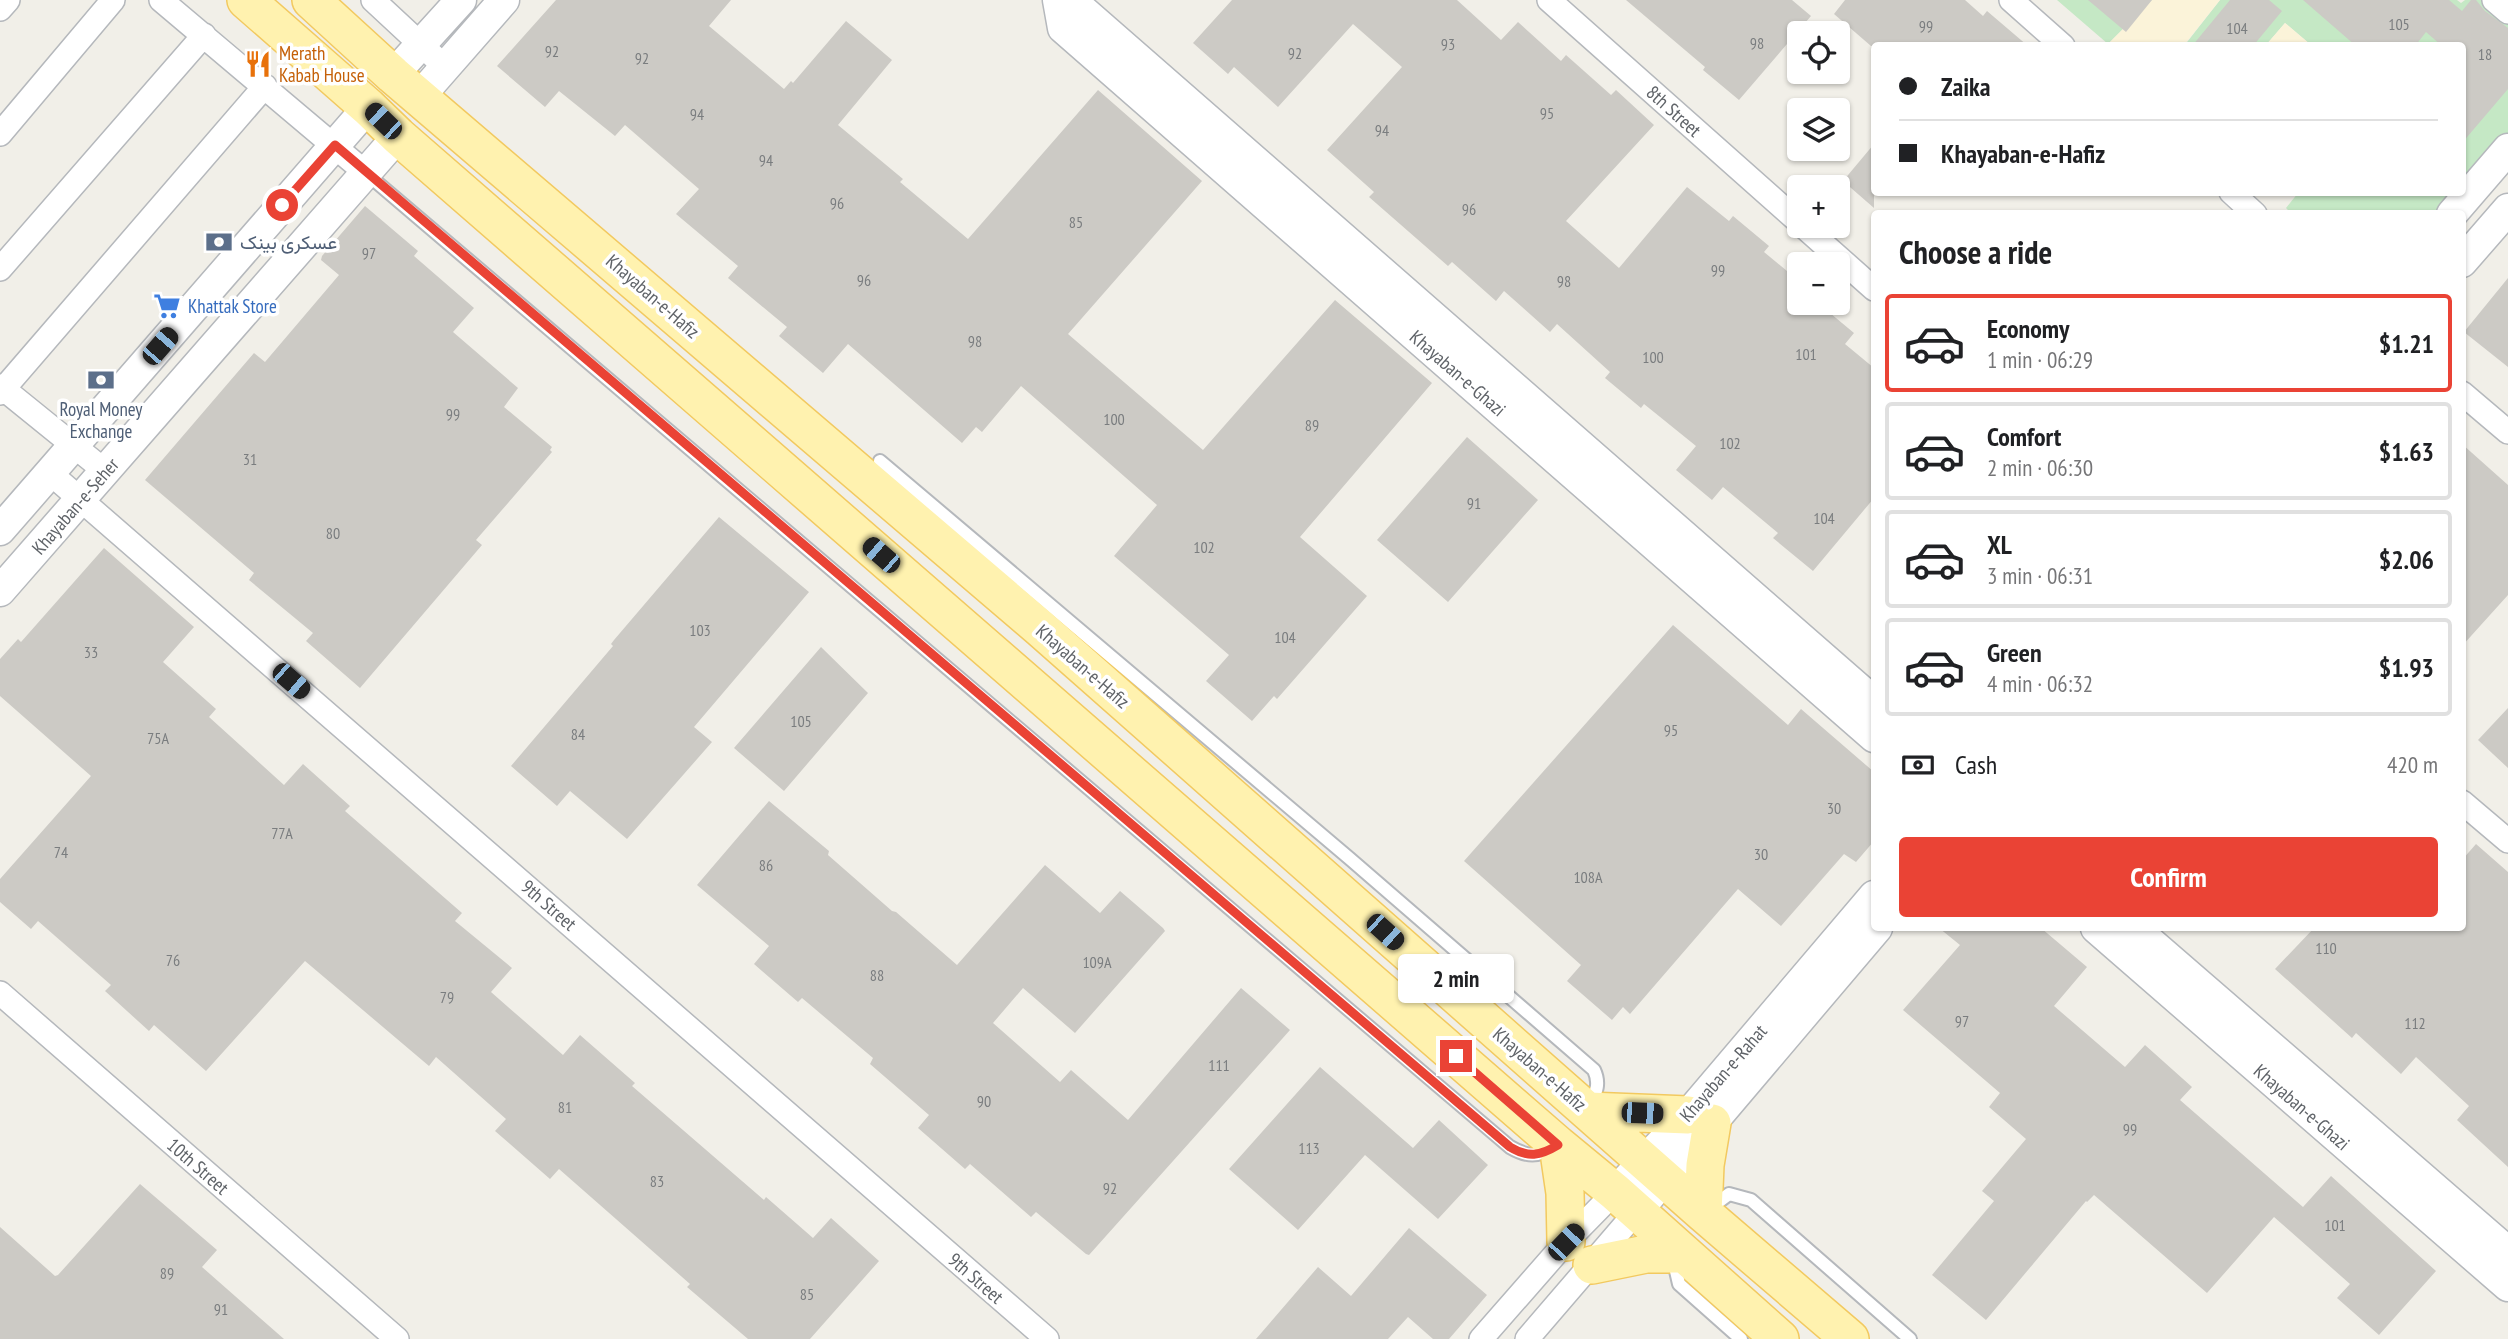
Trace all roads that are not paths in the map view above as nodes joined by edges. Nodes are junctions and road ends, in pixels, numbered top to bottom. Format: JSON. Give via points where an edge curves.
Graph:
{"nodes":[{"id":1,"x":8,"y":0,"type":"edge"},
{"id":2,"x":113,"y":0,"type":"edge"},
{"id":3,"x":161,"y":0,"type":"edge"},
{"id":4,"x":246,"y":0,"type":"edge"},
{"id":5,"x":311,"y":0,"type":"edge"},
{"id":6,"x":373,"y":0,"type":"edge"},
{"id":7,"x":461,"y":0,"type":"edge"},
{"id":8,"x":504,"y":0,"type":"edge"},
{"id":9,"x":1549,"y":0,"type":"edge"},
{"id":10,"x":2011,"y":0,"type":"edge"},
{"id":11,"x":2494,"y":0,"type":"edge"},
{"id":12,"x":1071,"y":8,"type":"edge"},
{"id":13,"x":0,"y":9,"type":"edge"},
{"id":14,"x":2508,"y":12,"type":"edge"},
{"id":15,"x":204,"y":35,"type":"junction"},
{"id":16,"x":2058,"y":42,"type":"edge"},
{"id":17,"x":421,"y":45,"type":"junction"},
{"id":18,"x":445,"y":67,"type":"junction"},
{"id":19,"x":407,"y":85,"type":"junction"},
{"id":20,"x":265,"y":86,"type":"junction"},
{"id":21,"x":368,"y":107,"type":"junction"},
{"id":22,"x":0,"y":134,"type":"edge"},
{"id":23,"x":398,"y":136,"type":"junction"},
{"id":24,"x":335,"y":145,"type":"junction"},
{"id":25,"x":2508,"y":149,"type":"edge"},
{"id":26,"x":366,"y":173,"type":"junction"},
{"id":27,"x":2235,"y":196,"type":"edge"},
{"id":28,"x":2508,"y":209,"type":"edge"},
{"id":29,"x":2251,"y":210,"type":"edge"},
{"id":30,"x":2455,"y":210,"type":"edge"},
{"id":31,"x":1787,"y":211,"type":"edge"},
{"id":32,"x":1817,"y":238,"type":"edge"},
{"id":33,"x":2466,"y":257,"type":"edge"},
{"id":34,"x":0,"y":269,"type":"edge"},
{"id":35,"x":1871,"y":286,"type":"edge"},
{"id":36,"x":1,"y":390,"type":"edge"},
{"id":37,"x":2466,"y":396,"type":"edge"},
{"id":38,"x":2508,"y":432,"type":"edge"},
{"id":39,"x":73,"y":446,"type":"junction"},
{"id":40,"x":880,"y":461,"type":"dead end"},
{"id":41,"x":105,"y":471,"type":"junction"},
{"id":42,"x":50,"y":472,"type":"junction"},
{"id":43,"x":81,"y":498,"type":"junction"},
{"id":44,"x":0,"y":530,"type":"edge"},
{"id":45,"x":0,"y":591,"type":"edge"},
{"id":46,"x":1040,"y":628,"type":"junction"},
{"id":47,"x":1007,"y":665,"type":"junction"},
{"id":48,"x":1871,"y":699,"type":"edge"},
{"id":49,"x":1871,"y":734,"type":"edge"},
{"id":50,"x":2466,"y":805,"type":"edge"},
{"id":51,"x":2508,"y":841,"type":"edge"},
{"id":52,"x":1871,"y":900,"type":"edge"},
{"id":53,"x":1874,"y":931,"type":"edge"},
{"id":54,"x":2099,"y":931,"type":"edge"},
{"id":55,"x":2137,"y":931,"type":"edge"},
{"id":56,"x":0,"y":993,"type":"edge"},
{"id":57,"x":1588,"y":1111,"type":"junction"},
{"id":58,"x":1700,"y":1119,"type":"junction"},
{"id":59,"x":1558,"y":1145,"type":"junction"},
{"id":60,"x":1654,"y":1170,"type":"junction"},
{"id":61,"x":1626,"y":1201,"type":"junction"},
{"id":62,"x":1703,"y":1213,"type":"junction"},
{"id":63,"x":2508,"y":1252,"type":"edge"},
{"id":64,"x":1579,"y":1254,"type":"junction"},
{"id":65,"x":1683,"y":1254,"type":"junction"},
{"id":66,"x":2508,"y":1286,"type":"edge"},
{"id":67,"x":397,"y":1339,"type":"edge"},
{"id":68,"x":1047,"y":1339,"type":"edge"},
{"id":69,"x":1481,"y":1339,"type":"edge"},
{"id":70,"x":1527,"y":1339,"type":"edge"},
{"id":71,"x":1741,"y":1339,"type":"edge"},
{"id":72,"x":1780,"y":1339,"type":"edge"},
{"id":73,"x":1850,"y":1339,"type":"edge"},
{"id":74,"x":1910,"y":1339,"type":"edge"}],
"edges":[{"from":1,"to":13,"type":"street"},
{"from":2,"to":22,"type":"street"},
{"from":3,"to":15,"type":"street"},
{"from":4,"to":21,"type":"main road"},
{"from":5,"to":19,"type":"main road","name":"Khayaban-e-Hafiz"},
{"from":6,"to":17,"type":"street"},
{"from":7,"to":17,"type":"street"},
{"from":8,"to":18,"type":"street"},
{"from":9,"to":31,"type":"street","name":"8th Street"},
{"from":10,"to":16,"type":"street"},
{"from":11,"to":14,"type":"street"},
{"from":12,"to":48,"type":"street","name":"Khayaban-e-Ghazi"},
{"from":12,"to":49,"type":"street","name":"Khayaban-e-Ghazi"},
{"from":15,"to":20,"type":"street"},
{"from":15,"to":34,"type":"street"},
{"from":17,"to":18,"type":"street"},
{"from":17,"to":19,"type":"street"},
{"from":18,"to":19,"type":"street"},
{"from":19,"to":46,"type":"main road","name":"Khayaban-e-Hafiz"},
{"from":20,"to":24,"type":"street"},
{"from":20,"to":36,"type":"street"},
{"from":21,"to":23,"type":"main road"},
{"from":21,"to":24,"type":"street"},
{"from":23,"to":26,"type":"street","name":"Khayaban-e-Seher"},
{"from":23,"to":47,"type":"main road"},
{"from":24,"to":26,"type":"street"},
{"from":24,"to":39,"type":"street"},
{"from":25,"to":30,"type":"street"},
{"from":26,"to":41,"type":"street","name":"Khayaban-e-Seher"},
{"from":26,"to":59,"type":"lane","via":[[1510,1147],[1533,1155]]},
{"from":27,"to":29,"type":"street"},
{"from":28,"to":33,"type":"street"},
{"from":32,"to":35,"type":"street"},
{"from":36,"to":39,"type":"street"},
{"from":37,"to":38,"type":"street"},
{"from":39,"to":41,"type":"street"},
{"from":39,"to":42,"type":"street"},
{"from":40,"to":57,"type":"lane","via":[[1594,1070],[1598,1088]]},
{"from":41,"to":43,"type":"street","name":"Khayaban-e-Seher"},
{"from":42,"to":43,"type":"street","name":"9th Street"},
{"from":42,"to":44,"type":"street"},
{"from":43,"to":45,"type":"street","name":"Khayaban-e-Seher"},
{"from":43,"to":68,"type":"street","name":"9th Street"},
{"from":46,"to":47,"type":"main road"},
{"from":46,"to":57,"type":"main road","name":"Khayaban-e-Hafiz"},
{"from":47,"to":59,"type":"main road"},
{"from":50,"to":51,"type":"street"},
{"from":52,"to":58,"type":"street","name":"Khayaban-e-Rahat"},
{"from":53,"to":58,"type":"street","name":"Khayaban-e-Rahat"},
{"from":54,"to":66,"type":"street","name":"Khayaban-e-Ghazi"},
{"from":55,"to":63,"type":"street","name":"Khayaban-e-Ghazi"},
{"from":56,"to":67,"type":"street","name":"10th Street"},
{"from":57,"to":58,"type":"main road"},
{"from":57,"to":60,"type":"main road","name":"Khayaban-e-Hafiz"},
{"from":58,"to":60,"type":"street","name":"Khayaban-e-Rahat"},
{"from":58,"to":62,"type":"main road","via":[[1705,1165]]},
{"from":59,"to":61,"type":"main road"},
{"from":59,"to":64,"type":"main road"},
{"from":60,"to":61,"type":"street","name":"Khayaban-e-Rahat"},
{"from":60,"to":62,"type":"main road","name":"Khayaban-e-Hafiz"},
{"from":61,"to":64,"type":"street","name":"Khayaban-e-Rahat"},
{"from":61,"to":64,"type":"street","name":"Khayaban-e-Rahat"},
{"from":61,"to":65,"type":"main road"},
{"from":62,"to":73,"type":"main road","name":"Khayaban-e-Hafiz"},
{"from":62,"to":74,"type":"lane","via":[[1729,1194],[1751,1200]]},
{"from":64,"to":65,"type":"main road"},
{"from":64,"to":69,"type":"street","name":"Khayaban-e-Rahat"},
{"from":64,"to":70,"type":"street","name":"Khayaban-e-Rahat"},
{"from":65,"to":71,"type":"lane","via":[[1676,1271],[1679,1284]]},
{"from":65,"to":72,"type":"main road"}]}
